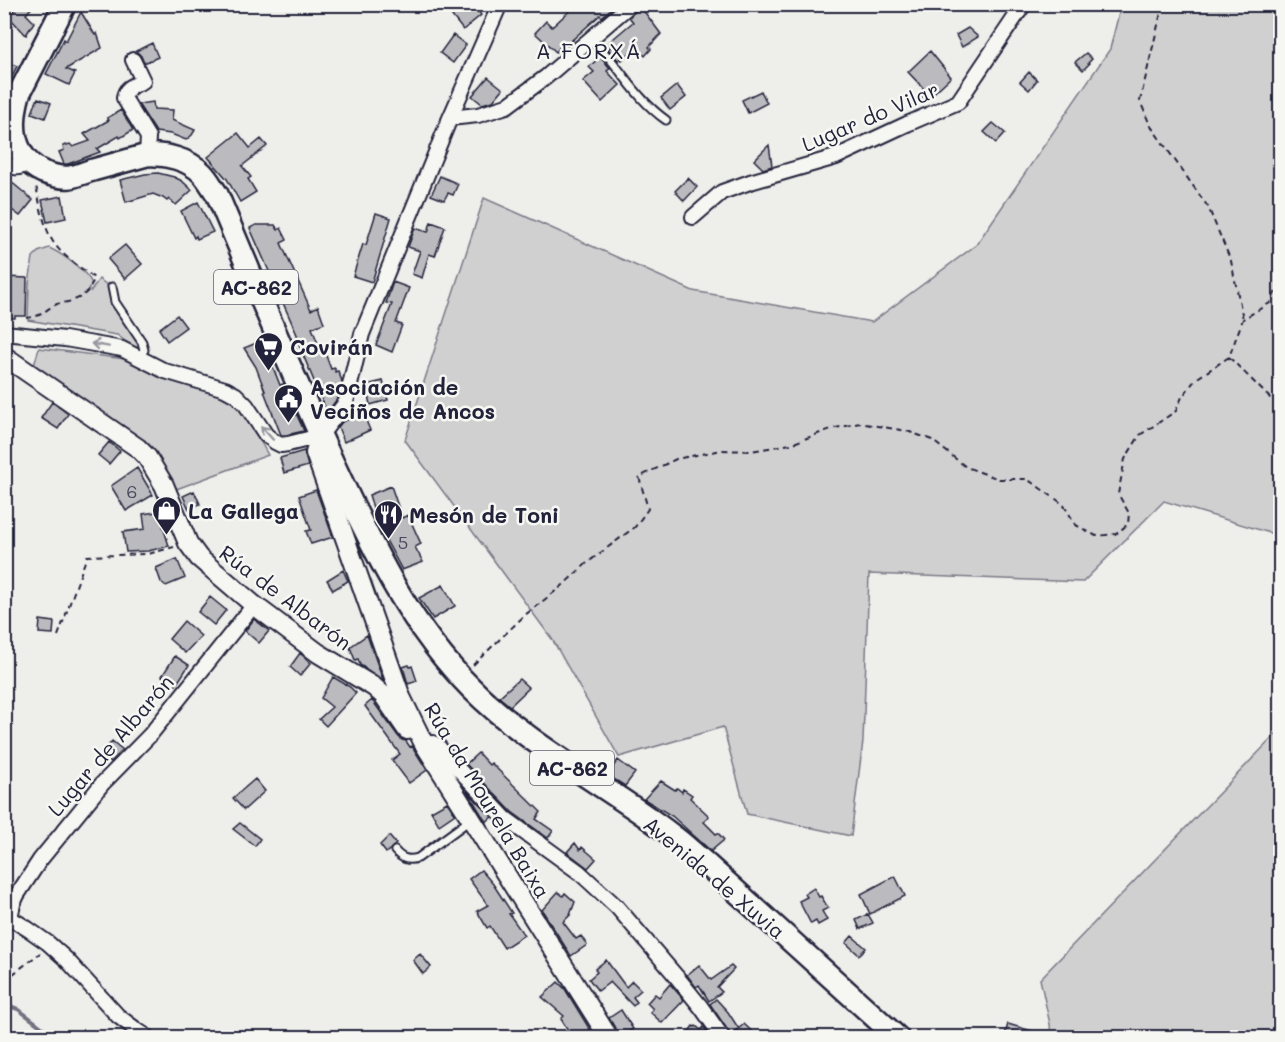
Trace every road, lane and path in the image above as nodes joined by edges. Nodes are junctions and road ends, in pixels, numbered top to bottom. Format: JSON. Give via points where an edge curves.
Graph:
{"nodes":[{"id":1,"x":65,"y":4,"type":"edge"},
{"id":2,"x":500,"y":4,"type":"edge"},
{"id":3,"x":631,"y":4,"type":"edge"},
{"id":4,"x":1024,"y":4,"type":"edge"},
{"id":5,"x":1163,"y":4,"type":"edge"},
{"id":6,"x":590,"y":39,"type":"junction"},
{"id":7,"x":133,"y":60,"type":"dead end"},
{"id":8,"x":450,"y":118,"type":"junction"},
{"id":9,"x":666,"y":120,"type":"dead end"},
{"id":10,"x":9,"y":125,"type":"edge"},
{"id":11,"x":4,"y":148,"type":"edge"},
{"id":12,"x":147,"y":155,"type":"junction"},
{"id":13,"x":21,"y":169,"type":"edge"},
{"id":14,"x":693,"y":217,"type":"dead end"},
{"id":15,"x":1281,"y":283,"type":"edge"},
{"id":16,"x":112,"y":287,"type":"dead end"},
{"id":17,"x":26,"y":318,"type":"dead end"},
{"id":18,"x":1243,"y":319,"type":"junction"},
{"id":19,"x":6,"y":337,"type":"edge"},
{"id":20,"x":4,"y":356,"type":"edge"},
{"id":21,"x":1229,"y":357,"type":"junction"},
{"id":22,"x":139,"y":358,"type":"junction"},
{"id":23,"x":1281,"y":408,"type":"edge"},
{"id":24,"x":320,"y":436,"type":"junction"},
{"id":25,"x":188,"y":543,"type":"junction"},
{"id":26,"x":254,"y":605,"type":"junction"},
{"id":27,"x":58,"y":636,"type":"dead end"},
{"id":28,"x":460,"y":677,"type":"junction"},
{"id":29,"x":424,"y":744,"type":"junction"},
{"id":30,"x":471,"y":819,"type":"junction"},
{"id":31,"x":395,"y":851,"type":"dead end"},
{"id":32,"x":7,"y":918,"type":"edge"},
{"id":33,"x":39,"y":953,"type":"dead end"},
{"id":34,"x":4,"y":981,"type":"edge"},
{"id":35,"x":149,"y":1038,"type":"edge"},
{"id":36,"x":609,"y":1038,"type":"edge"},
{"id":37,"x":723,"y":1038,"type":"edge"},
{"id":38,"x":898,"y":1038,"type":"edge"}],
"edges":[{"from":1,"to":10,"type":"main road","via":[[19,94]]},
{"from":2,"to":8,"type":"street"},
{"from":3,"to":6,"type":"street"},
{"from":4,"to":14,"type":"street","name":"Lugar do Vilar","via":[[958,102],[837,157],[722,192]]},
{"from":5,"to":18,"type":"path","via":[[1140,101],[1150,125],[1208,207],[1232,261]]},
{"from":6,"to":8,"type":"street","via":[[507,106]]},
{"from":6,"to":9,"type":"lane","via":[[652,111]]},
{"from":7,"to":12,"type":"street","via":[[143,81],[128,88],[124,98],[148,137]]},
{"from":8,"to":24,"type":"street","via":[[362,334],[346,402]]},
{"from":10,"to":13,"type":"main road","via":[[24,159]]},
{"from":11,"to":13,"type":"main road","via":[[8,159]]},
{"from":12,"to":13,"type":"main road","name":"Avenida de Xuvia","number":"AC-862","via":[[57,184]]},
{"from":12,"to":24,"type":"main road","name":"Avenida de Xuvia","number":"AC-862","via":[[159,154],[188,162],[203,174],[217,194]]},
{"from":13,"to":17,"type":"path","via":[[53,241],[94,278],[92,287],[71,302],[59,303],[37,317]]},
{"from":15,"to":18,"type":"path","via":[[1270,303]]},
{"from":16,"to":22,"type":"lane","via":[[115,302],[142,342],[144,350]]},
{"from":18,"to":21,"type":"path"},
{"from":22,"to":19,"type":"street","one_way":true,"via":[[122,349],[65,339]]},
{"from":20,"to":25,"type":"street","name":"Rúa de Albarón","via":[[147,457],[164,485]]},
{"from":21,"to":23,"type":"path"},
{"from":21,"to":28,"type":"path","via":[[1196,379],[1176,411],[1140,435],[1125,459],[1119,494],[1129,513],[1128,524],[1116,534],[1096,536],[1076,525],[1063,504],[1027,479],[999,479],[966,467],[932,440],[907,431],[860,423],[781,446],[722,450],[676,459],[639,477],[648,509],[635,527],[525,615]]},
{"from":24,"to":22,"type":"street","one_way":true,"via":[[281,445],[266,435],[236,395]]},
{"from":24,"to":28,"type":"main road","name":"Avenida de Xuvia","number":"AC-862","via":[[391,581]]},
{"from":24,"to":29,"type":"street","name":"Rúa da Mourela Baixa","via":[[315,453],[401,697]]},
{"from":25,"to":26,"type":"street","name":"Rúa de Albarón","via":[[199,558]]},
{"from":25,"to":27,"type":"path","via":[[148,554],[87,556]]},
{"from":26,"to":29,"type":"street","name":"Rúa de Albarón","via":[[318,653],[374,687],[410,735]]},
{"from":26,"to":32,"type":"street","name":"Lugar de Albarón","via":[[150,735],[102,784],[40,860]]},
{"from":28,"to":38,"type":"main road","name":"Avenida de Xuvia","number":"AC-862","via":[[543,748],[673,836]]},
{"from":29,"to":30,"type":"street","name":"Rúa da Mourela Baixa"},
{"from":29,"to":37,"type":"street","via":[[437,745],[506,819],[579,872],[617,907]]},
{"from":30,"to":31,"type":"lane","via":[[418,858],[408,860]]},
{"from":30,"to":36,"type":"street","name":"Rúa da Mourela Baixa"},
{"from":32,"to":35,"type":"street","via":[[48,943],[118,1016]]},
{"from":33,"to":34,"type":"path"}]}
